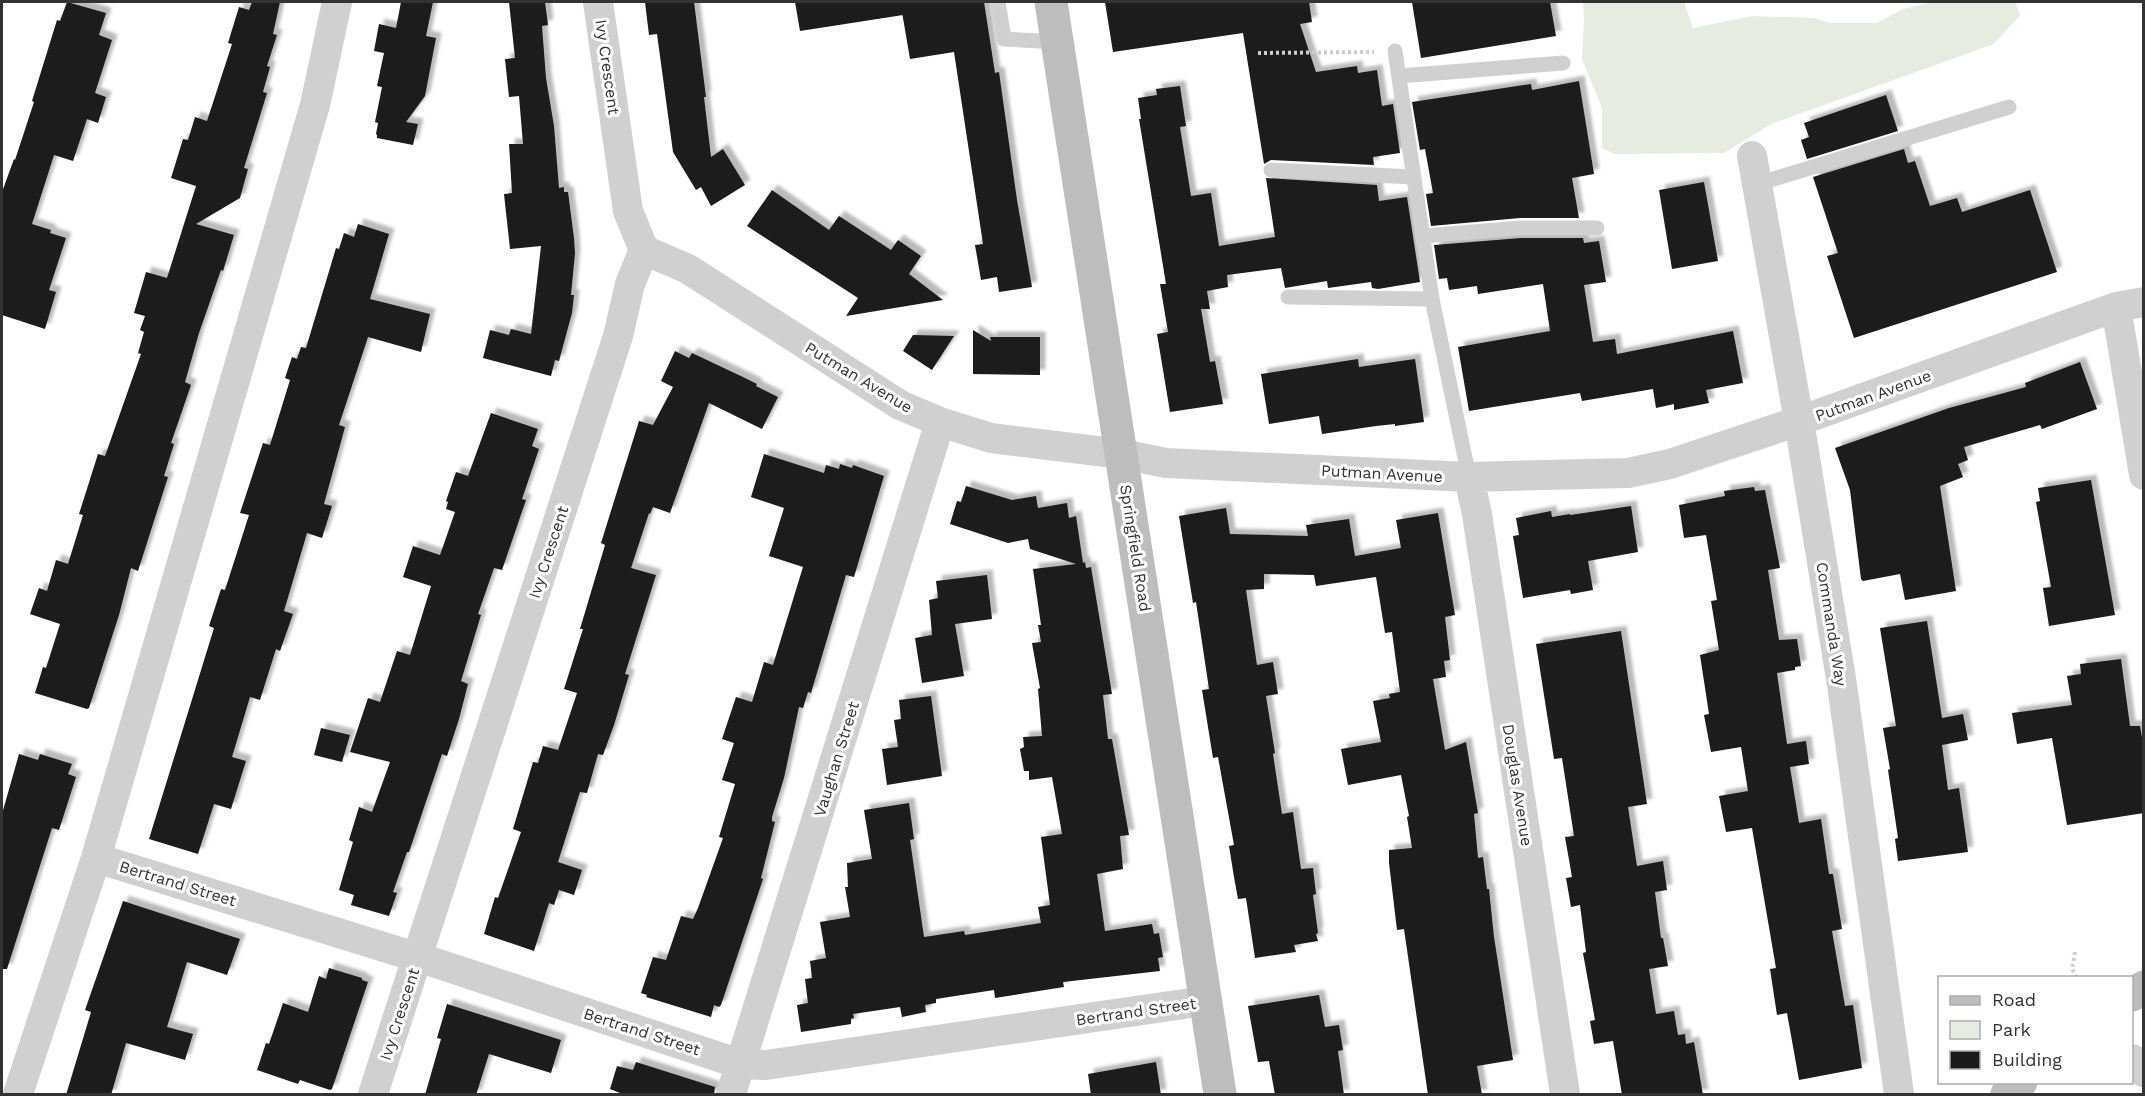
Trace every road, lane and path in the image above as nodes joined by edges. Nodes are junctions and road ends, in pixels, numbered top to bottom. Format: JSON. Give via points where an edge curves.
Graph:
{"nodes":[{"id":1,"x":337,"y":2,"type":"edge"},
{"id":2,"x":598,"y":2,"type":"edge"},
{"id":3,"x":998,"y":2,"type":"edge"},
{"id":4,"x":1051,"y":2,"type":"edge"},
{"id":5,"x":1058,"y":42,"type":"junction"},
{"id":6,"x":1395,"y":51,"type":"joint"},
{"id":7,"x":1258,"y":53,"type":"dead end"},
{"id":8,"x":1563,"y":63,"type":"dead end"},
{"id":9,"x":1399,"y":76,"type":"junction"},
{"id":10,"x":2009,"y":107,"type":"dead end"},
{"id":11,"x":1271,"y":170,"type":"dead end"},
{"id":12,"x":1755,"y":170,"type":"joint"},
{"id":13,"x":1414,"y":177,"type":"junction"},
{"id":14,"x":1597,"y":228,"type":"dead end"},
{"id":15,"x":1423,"y":236,"type":"junction"},
{"id":16,"x":644,"y":250,"type":"junction"},
{"id":17,"x":1288,"y":297,"type":"dead end"},
{"id":18,"x":1432,"y":299,"type":"junction"},
{"id":19,"x":2130,"y":304,"type":"edge"},
{"id":20,"x":940,"y":422,"type":"junction"},
{"id":21,"x":1799,"y":422,"type":"junction"},
{"id":22,"x":1122,"y":454,"type":"junction"},
{"id":23,"x":2144,"y":475,"type":"edge"},
{"id":24,"x":1469,"y":477,"type":"junction"},
{"id":25,"x":96,"y":858,"type":"junction"},
{"id":26,"x":2075,"y":952,"type":"dead end"},
{"id":27,"x":417,"y":958,"type":"junction"},
{"id":28,"x":2077,"y":976,"type":"edge"},
{"id":29,"x":1204,"y":1001,"type":"junction"},
{"id":30,"x":2133,"y":1060,"type":"edge"},
{"id":31,"x":740,"y":1064,"type":"junction"},
{"id":32,"x":2144,"y":1072,"type":"edge"},
{"id":33,"x":2020,"y":1084,"type":"edge"},
{"id":34,"x":18,"y":1095,"type":"edge"},
{"id":35,"x":373,"y":1095,"type":"edge"},
{"id":36,"x":730,"y":1095,"type":"edge"},
{"id":37,"x":1220,"y":1095,"type":"edge"},
{"id":38,"x":1565,"y":1095,"type":"edge"},
{"id":39,"x":1899,"y":1095,"type":"edge"},
{"id":40,"x":2007,"y":1095,"type":"edge"}],
"edges":[{"from":1,"to":25,"type":"street","via":[[315,105]]},
{"from":2,"to":16,"type":"street","name":"Ivy Crescent","via":[[628,212]]},
{"from":3,"to":5,"type":"lane","via":[[1004,39]]},
{"from":4,"to":5,"type":"street","name":"Springfield Road"},
{"from":5,"to":22,"type":"street","name":"Springfield Road"},
{"from":6,"to":7,"type":"path"},
{"from":6,"to":9,"type":"lane"},
{"from":8,"to":9,"type":"lane"},
{"from":9,"to":13,"type":"lane"},
{"from":10,"to":12,"type":"lane"},
{"from":11,"to":13,"type":"lane"},
{"from":12,"to":21,"type":"street","name":"Commanda Way"},
{"from":13,"to":15,"type":"lane"},
{"from":14,"to":15,"type":"lane","via":[[1521,228]]},
{"from":15,"to":18,"type":"lane"},
{"from":16,"to":20,"type":"street","name":"Putman Avenue","via":[[688,269],[900,405]]},
{"from":16,"to":27,"type":"street","name":"Ivy Crescent"},
{"from":17,"to":18,"type":"lane"},
{"from":18,"to":24,"type":"lane"},
{"from":19,"to":21,"type":"street","name":"Putman Avenue"},
{"from":19,"to":23,"type":"street"},
{"from":20,"to":22,"type":"street","name":"Putman Avenue","via":[[991,438]]},
{"from":20,"to":31,"type":"street","name":"Vaughan Street"},
{"from":21,"to":24,"type":"street","name":"Putman Avenue","via":[[1670,464],[1628,473]]},
{"from":21,"to":39,"type":"street","name":"Commanda Way","via":[[1842,685]]},
{"from":22,"to":24,"type":"street","name":"Putman Avenue","via":[[1166,463]]},
{"from":22,"to":29,"type":"street","name":"Springfield Road"},
{"from":24,"to":38,"type":"street","name":"Douglas Avenue"},
{"from":25,"to":27,"type":"street","name":"Bertrand Street"},
{"from":25,"to":34,"type":"street"},
{"from":26,"to":28,"type":"path","via":[[2072,969]]},
{"from":27,"to":31,"type":"street","name":"Bertrand Street"},
{"from":27,"to":35,"type":"street","name":"Ivy Crescent"},
{"from":29,"to":31,"type":"street","name":"Bertrand Street","via":[[766,1065]]},
{"from":29,"to":37,"type":"street","name":"Springfield Road"},
{"from":30,"to":32,"type":"street"},
{"from":31,"to":36,"type":"street","name":"Vaughan Street"},
{"from":33,"to":40,"type":"street"}]}
